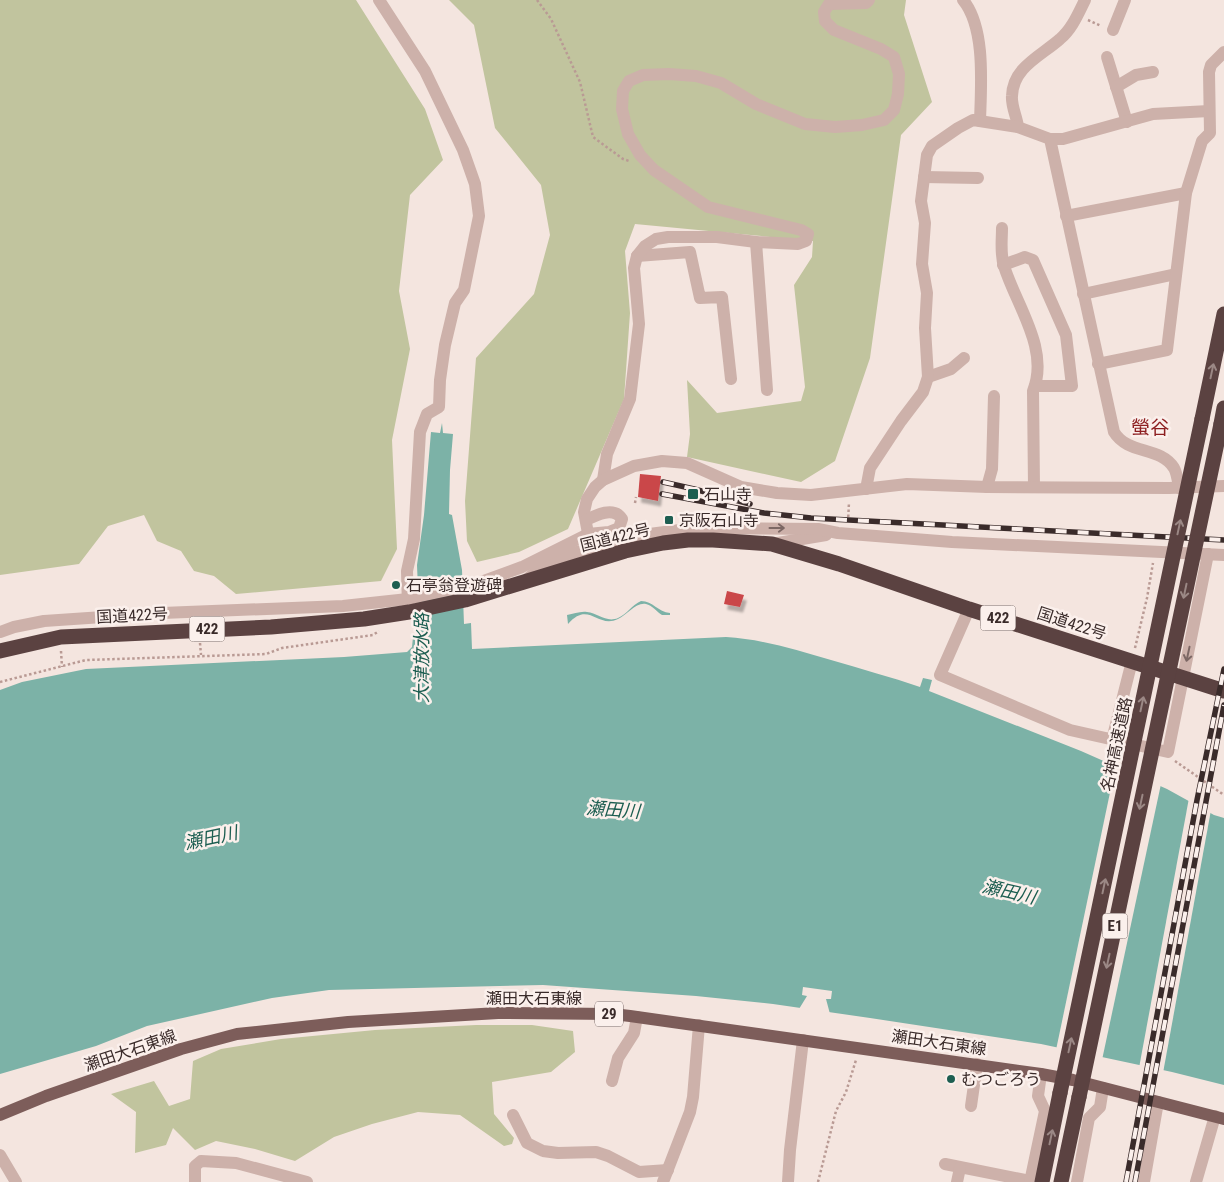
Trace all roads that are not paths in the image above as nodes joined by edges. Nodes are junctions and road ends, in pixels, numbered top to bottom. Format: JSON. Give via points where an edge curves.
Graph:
{"nodes":[{"id":1,"x":378,"y":0,"type":"edge"},
{"id":2,"x":869,"y":0,"type":"edge"},
{"id":3,"x":963,"y":0,"type":"edge"},
{"id":4,"x":1085,"y":0,"type":"edge"},
{"id":5,"x":1125,"y":0,"type":"edge"},
{"id":6,"x":1113,"y":30,"type":"road end"},
{"id":7,"x":1224,"y":52,"type":"edge"},
{"id":8,"x":1107,"y":57,"type":"dead end"},
{"id":9,"x":1153,"y":72,"type":"dead end"},
{"id":10,"x":1116,"y":87,"type":"junction"},
{"id":11,"x":1209,"y":112,"type":"junction"},
{"id":12,"x":980,"y":121,"type":"junction"},
{"id":13,"x":1127,"y":122,"type":"junction"},
{"id":14,"x":1018,"y":127,"type":"junction"},
{"id":15,"x":1050,"y":139,"type":"junction"},
{"id":16,"x":924,"y":177,"type":"junction"},
{"id":17,"x":978,"y":178,"type":"dead end"},
{"id":18,"x":1186,"y":193,"type":"junction"},
{"id":19,"x":1066,"y":216,"type":"junction"},
{"id":20,"x":1002,"y":228,"type":"dead end"},
{"id":21,"x":756,"y":242,"type":"junction"},
{"id":22,"x":637,"y":256,"type":"junction"},
{"id":23,"x":1004,"y":265,"type":"junction"},
{"id":24,"x":1176,"y":274,"type":"junction"},
{"id":25,"x":1083,"y":294,"type":"junction"},
{"id":26,"x":1224,"y":314,"type":"edge"},
{"id":27,"x":964,"y":358,"type":"dead end"},
{"id":28,"x":1098,"y":364,"type":"junction"},
{"id":29,"x":928,"y":377,"type":"junction"},
{"id":30,"x":732,"y":379,"type":"dead end"},
{"id":31,"x":1035,"y":386,"type":"junction"},
{"id":32,"x":767,"y":390,"type":"dead end"},
{"id":33,"x":994,"y":396,"type":"dead end"},
{"id":34,"x":1224,"y":408,"type":"edge"},
{"id":35,"x":603,"y":480,"type":"junction"},
{"id":36,"x":1224,"y":486,"type":"edge"},
{"id":37,"x":1034,"y":487,"type":"junction"},
{"id":38,"x":987,"y":488,"type":"junction"},
{"id":39,"x":1179,"y":488,"type":"junction"},
{"id":40,"x":861,"y":489,"type":"junction"},
{"id":41,"x":586,"y":520,"type":"junction"},
{"id":42,"x":843,"y":529,"type":"junction"},
{"id":43,"x":588,"y":534,"type":"junction"},
{"id":44,"x":772,"y":544,"type":"junction"},
{"id":45,"x":592,"y":554,"type":"junction"},
{"id":46,"x":1208,"y":554,"type":"junction"},
{"id":47,"x":1224,"y":555,"type":"edge"},
{"id":48,"x":410,"y":607,"type":"junction"},
{"id":49,"x":969,"y":609,"type":"junction"},
{"id":50,"x":105,"y":616,"type":"junction"},
{"id":51,"x":0,"y":632,"type":"edge"},
{"id":52,"x":104,"y":634,"type":"junction"},
{"id":53,"x":0,"y":651,"type":"edge"},
{"id":54,"x":1132,"y":661,"type":"junction"},
{"id":55,"x":1183,"y":677,"type":"junction"},
{"id":56,"x":1224,"y":690,"type":"edge"},
{"id":57,"x":1112,"y":740,"type":"junction"},
{"id":58,"x":637,"y":1017,"type":"junction"},
{"id":59,"x":699,"y":1026,"type":"junction"},
{"id":60,"x":803,"y":1040,"type":"junction"},
{"id":61,"x":977,"y":1064,"type":"junction"},
{"id":62,"x":1041,"y":1074,"type":"junction"},
{"id":63,"x":612,"y":1081,"type":"dead end"},
{"id":64,"x":1103,"y":1088,"type":"junction"},
{"id":65,"x":1158,"y":1102,"type":"junction"},
{"id":66,"x":971,"y":1106,"type":"dead end"},
{"id":67,"x":0,"y":1115,"type":"edge"},
{"id":68,"x":513,"y":1115,"type":"dead end"},
{"id":69,"x":1219,"y":1117,"type":"edge"},
{"id":70,"x":0,"y":1155,"type":"edge"},
{"id":71,"x":944,"y":1164,"type":"dead end"},
{"id":72,"x":960,"y":1168,"type":"junction"},
{"id":73,"x":666,"y":1176,"type":"edge"},
{"id":74,"x":16,"y":1182,"type":"edge"},
{"id":75,"x":195,"y":1182,"type":"edge"},
{"id":76,"x":307,"y":1182,"type":"edge"},
{"id":77,"x":788,"y":1182,"type":"edge"},
{"id":78,"x":957,"y":1182,"type":"edge"},
{"id":79,"x":1030,"y":1182,"type":"edge"},
{"id":80,"x":1042,"y":1182,"type":"edge"},
{"id":81,"x":1062,"y":1182,"type":"edge"},
{"id":82,"x":1077,"y":1182,"type":"edge"},
{"id":83,"x":1144,"y":1182,"type":"edge"},
{"id":84,"x":1196,"y":1182,"type":"edge"}],
"edges":[{"from":1,"to":48,"type":"street","via":[[425,71],[463,150],[476,184],[479,216],[464,290],[455,303],[445,345],[439,407],[427,414],[420,432],[414,539],[407,571]]},
{"from":2,"to":21,"type":"street","via":[[866,3],[829,4],[824,12],[826,21],[834,30],[894,57],[899,74],[898,94],[894,110],[884,120],[836,128],[805,124],[756,104],[721,83],[696,76],[643,75],[629,80],[623,91],[622,108],[628,134],[654,170],[708,207],[808,234],[806,241],[798,244]]},
{"from":3,"to":12,"type":"street","via":[[972,13],[978,47]]},
{"from":4,"to":14,"type":"street","via":[[1061,39],[1032,59],[1016,78],[1012,97]]},
{"from":5,"to":6,"type":"street"},
{"from":7,"to":11,"type":"street","via":[[1211,65],[1209,72]]},
{"from":8,"to":10,"type":"street"},
{"from":9,"to":10,"type":"street","via":[[1136,75]]},
{"from":10,"to":13,"type":"street"},
{"from":11,"to":13,"type":"street","via":[[1153,114]]},
{"from":11,"to":18,"type":"street","via":[[1210,133],[1202,141]]},
{"from":12,"to":14,"type":"street"},
{"from":12,"to":16,"type":"street","via":[[973,120],[932,146],[927,155]]},
{"from":13,"to":15,"type":"street","via":[[1063,139]]},
{"from":14,"to":15,"type":"street"},
{"from":15,"to":19,"type":"street"},
{"from":16,"to":17,"type":"street"},
{"from":16,"to":29,"type":"street","via":[[922,264]]},
{"from":18,"to":19,"type":"street"},
{"from":18,"to":24,"type":"street"},
{"from":19,"to":25,"type":"street"},
{"from":20,"to":23,"type":"street"},
{"from":21,"to":22,"type":"street","via":[[717,237],[668,237],[656,239]]},
{"from":21,"to":32,"type":"street"},
{"from":22,"to":30,"type":"street","via":[[690,252],[700,298],[722,297]]},
{"from":22,"to":35,"type":"street","via":[[634,268],[639,324],[630,399],[607,454]]},
{"from":23,"to":31,"type":"street","via":[[1035,342],[1038,378]]},
{"from":23,"to":31,"type":"street","via":[[1025,257],[1033,260],[1066,335],[1072,386]]},
{"from":24,"to":25,"type":"street"},
{"from":24,"to":28,"type":"street","via":[[1167,350]]},
{"from":25,"to":28,"type":"street"},
{"from":80,"to":26,"type":"highway","name":"名神高速道路","number":"E1","one_way":true,"bridge":true},
{"from":27,"to":29,"type":"street","via":[[951,369]]},
{"from":28,"to":39,"type":"street","via":[[1110,418],[1119,441],[1164,458],[1175,469]]},
{"from":29,"to":40,"type":"street","via":[[923,392],[870,468]]},
{"from":31,"to":37,"type":"street"},
{"from":33,"to":38,"type":"street","via":[[992,469]]},
{"from":34,"to":81,"type":"highway","number":"E1","one_way":true,"bridge":true},
{"from":35,"to":40,"type":"street","via":[[634,466],[662,461],[687,463],[741,487],[777,494],[811,495]]},
{"from":35,"to":41,"type":"street","via":[[588,500],[584,512]]},
{"from":36,"to":39,"type":"street"},
{"from":37,"to":38,"type":"street"},
{"from":37,"to":39,"type":"street"},
{"from":38,"to":40,"type":"street","via":[[907,484]]},
{"from":41,"to":43,"type":"street"},
{"from":41,"to":43,"type":"street","via":[[610,512],[622,519],[619,528]]},
{"from":42,"to":44,"type":"street"},
{"from":45,"to":42,"type":"street","one_way":true,"via":[[642,535],[695,528]]},
{"from":42,"to":46,"type":"street","via":[[952,542]]},
{"from":43,"to":45,"type":"street"},
{"from":43,"to":48,"type":"street","via":[[522,568]]},
{"from":44,"to":45,"type":"highway","name":"国道422号","number":"422","via":[[688,540]]},
{"from":44,"to":49,"type":"highway","name":"国道422号","number":"422"},
{"from":45,"to":48,"type":"highway","name":"国道422号","number":"422","via":[[522,583],[465,600]]},
{"from":46,"to":47,"type":"street"},
{"from":46,"to":55,"type":"street","one_way":true},
{"from":48,"to":50,"type":"street","via":[[342,606]]},
{"from":48,"to":52,"type":"highway","name":"国道422号","number":"422","via":[[383,616],[313,625]]},
{"from":49,"to":54,"type":"highway","name":"国道422号","number":"422"},
{"from":49,"to":57,"type":"street","via":[[940,675],[1070,730]]},
{"from":50,"to":51,"type":"street","via":[[44,621]]},
{"from":50,"to":52,"type":"street"},
{"from":52,"to":53,"type":"highway","name":"国道422号","number":"422","via":[[48,638]]},
{"from":54,"to":55,"type":"highway","name":"国道422号","number":"422"},
{"from":54,"to":57,"type":"street"},
{"from":55,"to":56,"type":"highway","name":"国道422号","number":"422"},
{"from":55,"to":57,"type":"street","via":[[1168,752]]},
{"from":58,"to":59,"type":"main road","name":"瀬田大石東線","number":"29"},
{"from":58,"to":63,"type":"street","via":[[634,1033],[618,1058]]},
{"from":58,"to":67,"type":"main road","name":"瀬田大石東線","number":"29","via":[[498,1013],[348,1022],[237,1034],[181,1049]]},
{"from":59,"to":60,"type":"main road","name":"瀬田大石東線","number":"29"},
{"from":59,"to":73,"type":"street","via":[[690,1112]]},
{"from":60,"to":61,"type":"main road","name":"瀬田大石東線","number":"29"},
{"from":60,"to":77,"type":"street"},
{"from":61,"to":62,"type":"main road","name":"瀬田大石東線","number":"29"},
{"from":61,"to":66,"type":"street"},
{"from":62,"to":64,"type":"main road","name":"瀬田大石東線","number":"29"},
{"from":62,"to":79,"type":"street","via":[[1038,1096],[1045,1111]]},
{"from":64,"to":65,"type":"main road","name":"瀬田大石東線","number":"29"},
{"from":64,"to":82,"type":"street","via":[[1100,1107],[1090,1118]]},
{"from":65,"to":69,"type":"main road","name":"瀬田大石東線","number":"29"},
{"from":65,"to":83,"type":"street"},
{"from":68,"to":73,"type":"street","via":[[527,1142],[542,1151],[596,1152],[639,1172]]},
{"from":69,"to":84,"type":"street"},
{"from":70,"to":74,"type":"street"},
{"from":71,"to":72,"type":"street"},
{"from":72,"to":78,"type":"street"},
{"from":72,"to":79,"type":"street"},
{"from":75,"to":76,"type":"street","via":[[195,1166],[201,1161],[236,1162]]}]}
